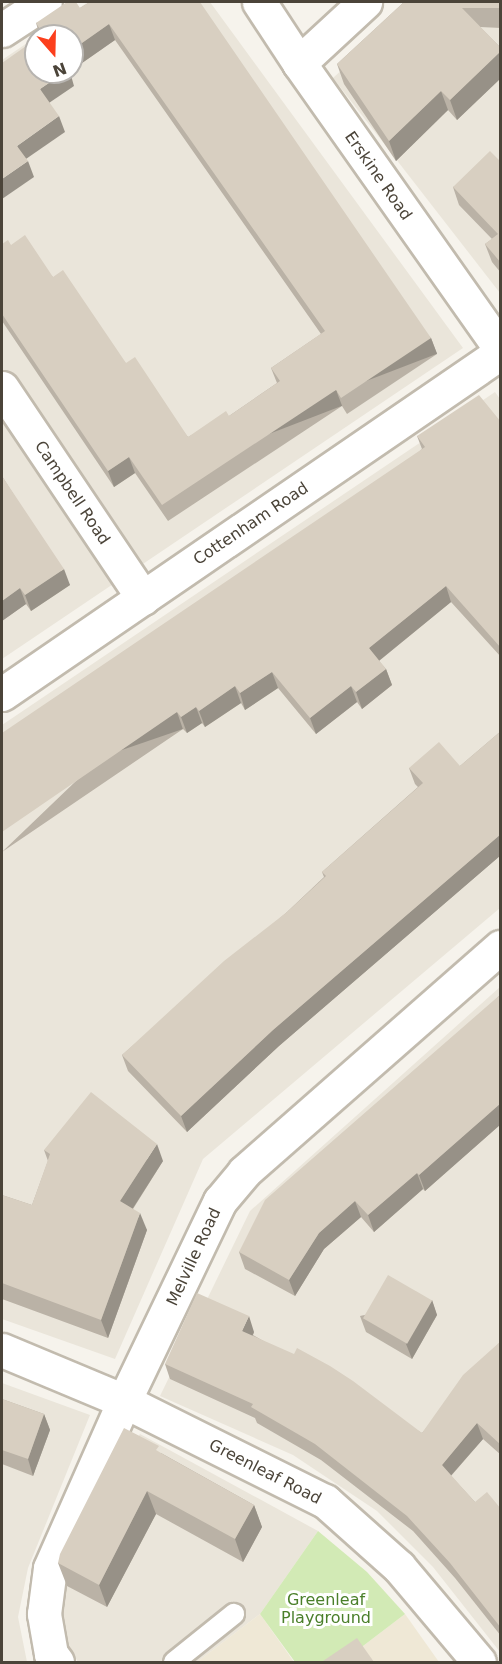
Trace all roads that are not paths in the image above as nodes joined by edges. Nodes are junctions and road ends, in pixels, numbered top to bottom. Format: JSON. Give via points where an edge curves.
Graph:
{"nodes":[{"id":1,"x":45,"y":2,"type":"edge"},
{"id":2,"x":258,"y":2,"type":"edge"},
{"id":3,"x":365,"y":2,"type":"edge"},
{"id":4,"x":2,"y":30,"type":"edge"},
{"id":5,"x":299,"y":63,"type":"junction"},
{"id":6,"x":501,"y":348,"type":"edge"},
{"id":7,"x":501,"y":353,"type":"edge"},
{"id":8,"x":2,"y":388,"type":"edge"},
{"id":9,"x":143,"y":598,"type":"junction"},
{"id":10,"x":2,"y":694,"type":"edge"},
{"id":11,"x":501,"y":947,"type":"edge"},
{"id":12,"x":2,"y":1350,"type":"edge"},
{"id":13,"x":124,"y":1401,"type":"junction"},
{"id":14,"x":234,"y":1614,"type":"dead end"},
{"id":15,"x":57,"y":1662,"type":"edge"},
{"id":16,"x":174,"y":1662,"type":"edge"},
{"id":17,"x":479,"y":1662,"type":"edge"}],
"edges":[{"from":1,"to":4,"type":"street"},
{"from":2,"to":5,"type":"street","name":"Erskine Road"},
{"from":3,"to":5,"type":"street"},
{"from":5,"to":6,"type":"street","name":"Erskine Road"},
{"from":7,"to":9,"type":"street","name":"Cottenham Road"},
{"from":8,"to":9,"type":"street","name":"Campbell Road"},
{"from":9,"to":10,"type":"street","name":"Cottenham Road"},
{"from":11,"to":13,"type":"street","name":"Melville Road","via":[[244,1172],[220,1201]]},
{"from":12,"to":13,"type":"street","name":"Greenleaf Road"},
{"from":13,"to":15,"type":"street","name":"Melville Road","via":[[50,1568],[44,1614],[51,1654]]},
{"from":13,"to":17,"type":"street","name":"Greenleaf Road","via":[[325,1501],[399,1567]]},
{"from":14,"to":16,"type":"lane"}]}
